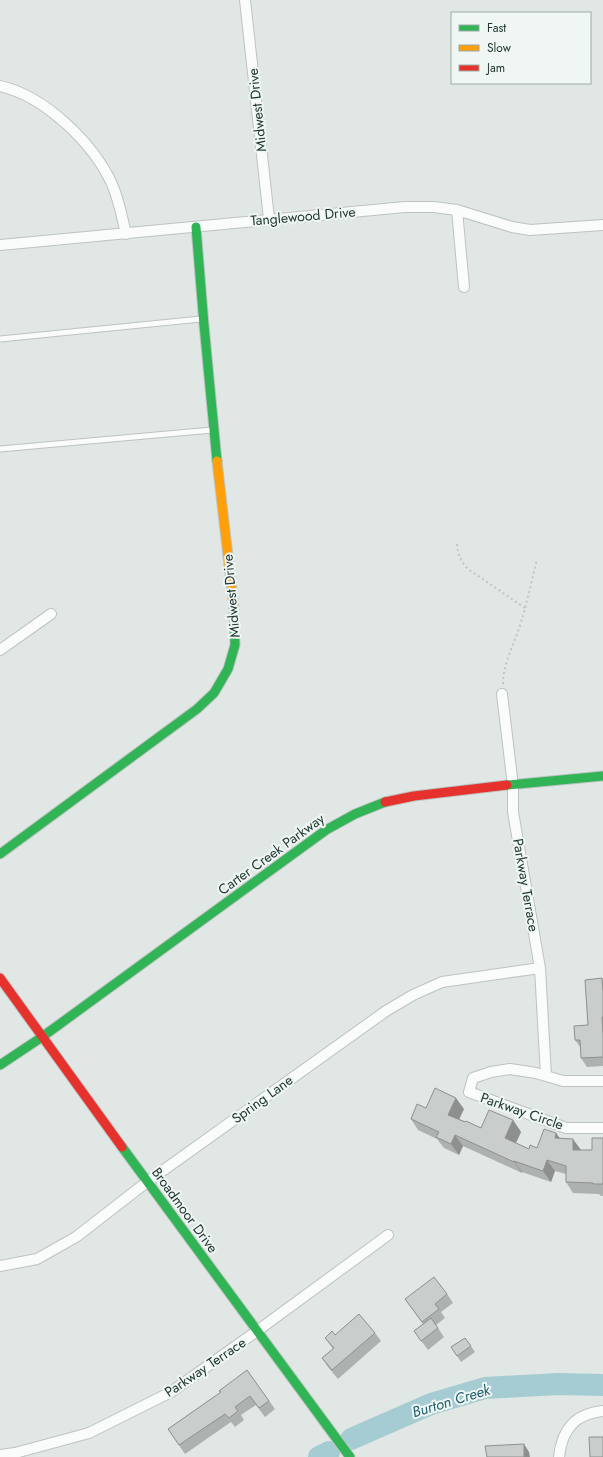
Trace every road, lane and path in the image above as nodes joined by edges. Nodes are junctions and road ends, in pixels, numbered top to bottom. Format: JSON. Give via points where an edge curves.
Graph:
{"nodes":[{"id":1,"x":245,"y":0,"type":"edge"},
{"id":2,"x":0,"y":86,"type":"edge"},
{"id":3,"x":457,"y":210,"type":"junction"},
{"id":4,"x":269,"y":219,"type":"junction"},
{"id":5,"x":603,"y":225,"type":"edge"},
{"id":6,"x":196,"y":227,"type":"junction"},
{"id":7,"x":126,"y":234,"type":"junction"},
{"id":8,"x":0,"y":245,"type":"edge"},
{"id":9,"x":464,"y":287,"type":"dead end"},
{"id":10,"x":202,"y":319,"type":"junction"},
{"id":11,"x":0,"y":339,"type":"edge"},
{"id":12,"x":213,"y":430,"type":"junction"},
{"id":13,"x":0,"y":449,"type":"edge"},
{"id":14,"x":457,"y":544,"type":"dead end"},
{"id":15,"x":538,"y":559,"type":"dead end"},
{"id":16,"x":525,"y":608,"type":"junction"},
{"id":17,"x":52,"y":614,"type":"dead end"},
{"id":18,"x":0,"y":650,"type":"edge"},
{"id":19,"x":502,"y":694,"type":"joint"},
{"id":20,"x":603,"y":776,"type":"edge"},
{"id":21,"x":513,"y":786,"type":"junction"},
{"id":22,"x":0,"y":854,"type":"edge"},
{"id":23,"x":540,"y":968,"type":"junction"},
{"id":24,"x":0,"y":978,"type":"edge"},
{"id":25,"x":42,"y":1037,"type":"junction"},
{"id":26,"x":0,"y":1065,"type":"edge"},
{"id":27,"x":546,"y":1076,"type":"junction"},
{"id":28,"x":603,"y":1081,"type":"edge"},
{"id":29,"x":603,"y":1128,"type":"edge"},
{"id":30,"x":146,"y":1182,"type":"junction"},
{"id":31,"x":388,"y":1235,"type":"dead end"},
{"id":32,"x":0,"y":1266,"type":"edge"},
{"id":33,"x":258,"y":1332,"type":"junction"},
{"id":34,"x":603,"y":1411,"type":"edge"},
{"id":35,"x":0,"y":1455,"type":"edge"},
{"id":36,"x":350,"y":1457,"type":"edge"},
{"id":37,"x":560,"y":1457,"type":"edge"}],
"edges":[{"from":1,"to":4,"type":"street","name":"Midwest Drive"},
{"from":2,"to":7,"type":"street","via":[[31,97],[75,133],[112,184]]},
{"from":3,"to":4,"type":"street","name":"Tanglewood Drive","via":[[405,207]]},
{"from":3,"to":5,"type":"street","name":"Tanglewood Drive","via":[[530,230]]},
{"from":3,"to":9,"type":"street"},
{"from":4,"to":6,"type":"street","name":"Tanglewood Drive"},
{"from":6,"to":7,"type":"street","name":"Tanglewood Drive"},
{"from":6,"to":10,"type":"street","name":"Midwest Drive"},
{"from":7,"to":8,"type":"street","name":"Tanglewood Drive"},
{"from":10,"to":11,"type":"lane"},
{"from":10,"to":12,"type":"street","name":"Midwest Drive"},
{"from":12,"to":13,"type":"lane"},
{"from":12,"to":22,"type":"street","name":"Midwest Drive","via":[[235,618],[235,645],[228,669],[214,693],[197,709]]},
{"from":14,"to":16,"type":"path","via":[[458,555],[468,569]]},
{"from":15,"to":16,"type":"path"},
{"from":16,"to":19,"type":"path","via":[[503,677]]},
{"from":17,"to":18,"type":"street"},
{"from":19,"to":21,"type":"street","name":"Parkway Terrace"},
{"from":20,"to":21,"type":"street","name":"Carter Creek Parkway"},
{"from":21,"to":23,"type":"street","name":"Parkway Terrace","via":[[513,812]]},
{"from":21,"to":25,"type":"street","name":"Carter Creek Parkway","via":[[414,796],[383,803],[355,814],[326,830]]},
{"from":23,"to":27,"type":"street","name":"Parkway Terrace"},
{"from":23,"to":30,"type":"street","name":"Spring Lane","via":[[442,982],[413,995],[386,1011]]},
{"from":24,"to":25,"type":"street","name":"Broadmoor Drive"},
{"from":25,"to":26,"type":"street","name":"Carter Creek Parkway"},
{"from":25,"to":30,"type":"street","name":"Broadmoor Drive"},
{"from":27,"to":28,"type":"street","name":"Parkway Circle","via":[[563,1081]]},
{"from":27,"to":29,"type":"street","name":"Parkway Circle","via":[[510,1070],[491,1072],[473,1078],[469,1092],[566,1128]]},
{"from":30,"to":32,"type":"street","name":"Spring Lane","via":[[76,1237],[37,1259]]},
{"from":30,"to":33,"type":"street","name":"Broadmoor Drive"},
{"from":31,"to":33,"type":"street","name":"Parkway Terrace"},
{"from":33,"to":35,"type":"street","name":"Parkway Terrace","via":[[171,1392],[89,1433]]},
{"from":33,"to":36,"type":"street","name":"Broadmoor Drive"},
{"from":34,"to":37,"type":"street","via":[[582,1416],[569,1427],[560,1443]]}]}
